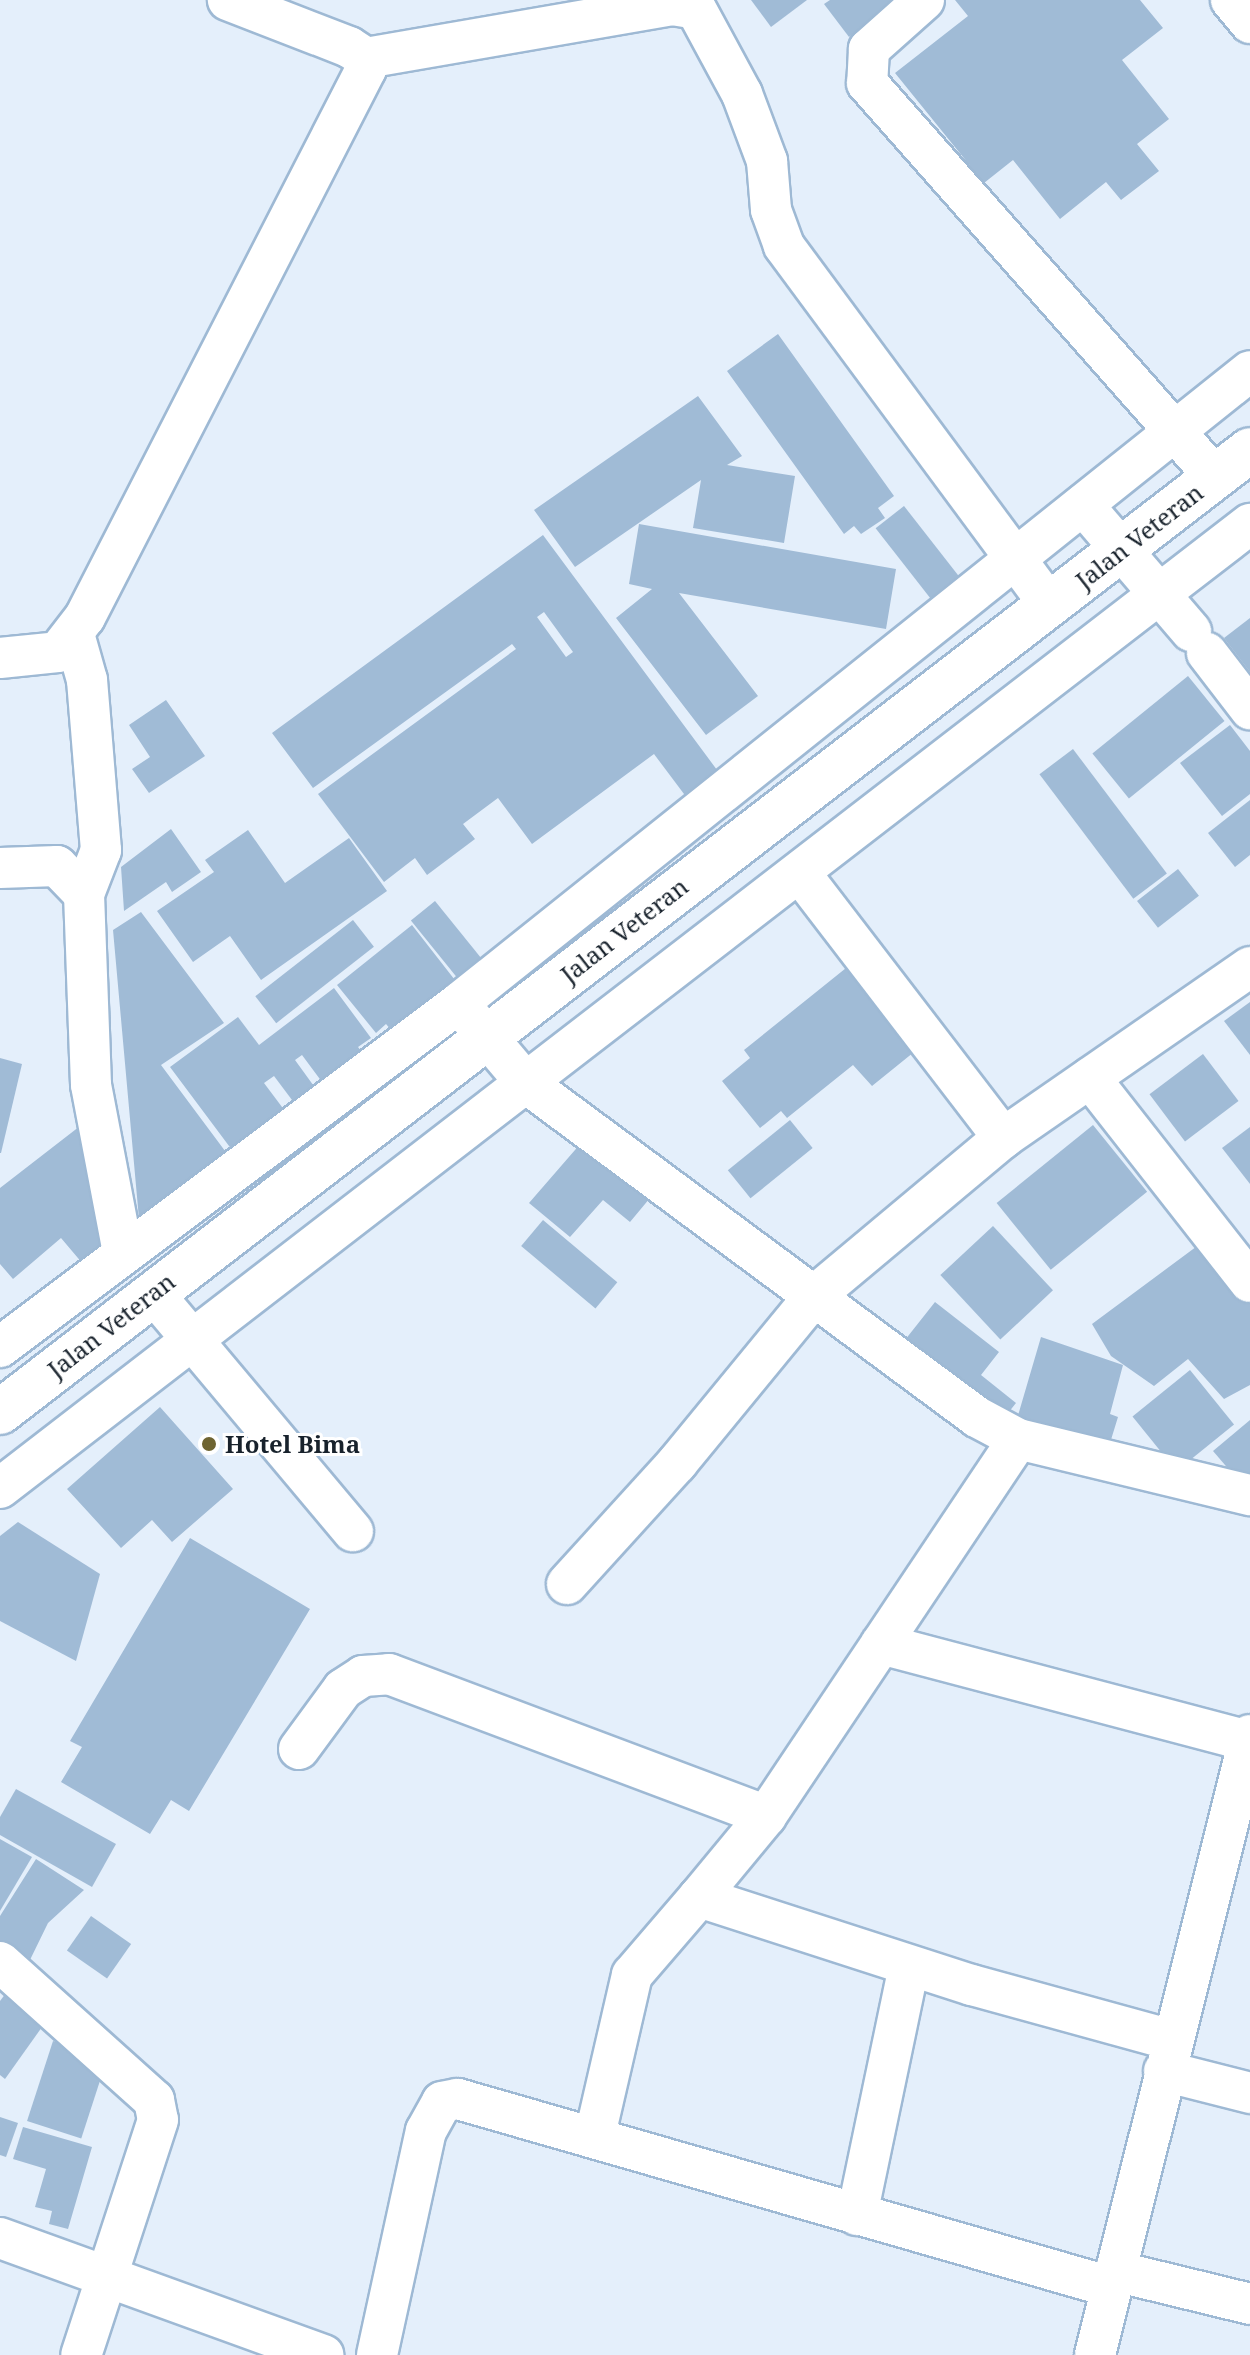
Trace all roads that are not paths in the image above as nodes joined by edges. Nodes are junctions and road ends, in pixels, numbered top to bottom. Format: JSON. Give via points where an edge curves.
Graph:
{"nodes":[{"id":1,"x":228,"y":0,"type":"edge"},
{"id":2,"x":924,"y":0,"type":"edge"},
{"id":3,"x":1231,"y":0,"type":"edge"},
{"id":4,"x":1250,"y":23,"type":"edge"},
{"id":5,"x":366,"y":58,"type":"junction"},
{"id":6,"x":1250,"y":371,"type":"edge"},
{"id":7,"x":1177,"y":429,"type":"junction"},
{"id":8,"x":1250,"y":450,"type":"edge"},
{"id":9,"x":1215,"y":477,"type":"junction"},
{"id":10,"x":1083,"y":505,"type":"junction"},
{"id":11,"x":1250,"y":524,"type":"edge"},
{"id":12,"x":1119,"y":551,"type":"junction"},
{"id":13,"x":1017,"y":557,"type":"junction"},
{"id":14,"x":1160,"y":597,"type":"junction"},
{"id":15,"x":1049,"y":604,"type":"junction"},
{"id":16,"x":74,"y":634,"type":"junction"},
{"id":17,"x":0,"y":658,"type":"edge"},
{"id":18,"x":1250,"y":709,"type":"edge"},
{"id":19,"x":0,"y":868,"type":"edge"},
{"id":20,"x":800,"y":873,"type":"junction"},
{"id":21,"x":84,"y":894,"type":"junction"},
{"id":22,"x":1250,"y":967,"type":"edge"},
{"id":23,"x":459,"y":1003,"type":"junction"},
{"id":24,"x":487,"y":1038,"type":"junction"},
{"id":25,"x":1090,"y":1078,"type":"junction"},
{"id":26,"x":526,"y":1083,"type":"junction"},
{"id":27,"x":1003,"y":1138,"type":"junction"},
{"id":28,"x":123,"y":1253,"type":"junction"},
{"id":29,"x":1250,"y":1282,"type":"edge"},
{"id":30,"x":153,"y":1293,"type":"junction"},
{"id":31,"x":814,"y":1296,"type":"junction"},
{"id":32,"x":192,"y":1340,"type":"junction"},
{"id":33,"x":0,"y":1347,"type":"edge"},
{"id":34,"x":0,"y":1412,"type":"edge"},
{"id":35,"x":1018,"y":1439,"type":"junction"},
{"id":36,"x":0,"y":1488,"type":"edge"},
{"id":37,"x":1250,"y":1495,"type":"edge"},
{"id":38,"x":353,"y":1531,"type":"dead end"},
{"id":39,"x":567,"y":1584,"type":"dead end"},
{"id":40,"x":881,"y":1644,"type":"junction"},
{"id":41,"x":1249,"y":1738,"type":"edge"},
{"id":42,"x":299,"y":1749,"type":"dead end"},
{"id":43,"x":1241,"y":1807,"type":"edge"},
{"id":44,"x":766,"y":1816,"type":"junction"},
{"id":45,"x":699,"y":1897,"type":"junction"},
{"id":46,"x":0,"y":1962,"type":"edge"},
{"id":47,"x":909,"y":1966,"type":"junction"},
{"id":48,"x":1167,"y":2056,"type":"junction"},
{"id":49,"x":1250,"y":2093,"type":"edge"},
{"id":50,"x":595,"y":2135,"type":"junction"},
{"id":51,"x":857,"y":2215,"type":"junction"},
{"id":52,"x":0,"y":2238,"type":"edge"},
{"id":53,"x":1113,"y":2279,"type":"junction"},
{"id":54,"x":109,"y":2281,"type":"junction"},
{"id":55,"x":1250,"y":2304,"type":"edge"},
{"id":56,"x":81,"y":2355,"type":"edge"},
{"id":57,"x":323,"y":2355,"type":"edge"},
{"id":58,"x":377,"y":2355,"type":"edge"},
{"id":59,"x":1095,"y":2355,"type":"edge"}],
"edges":[{"from":1,"to":5,"type":"street"},
{"from":2,"to":7,"type":"street","via":[[869,49],[867,83]]},
{"from":3,"to":4,"type":"street"},
{"from":5,"to":13,"type":"street","via":[[672,5],[696,9],[747,107],[767,161],[771,210],[784,246]]},
{"from":5,"to":16,"type":"street","via":[[366,69]]},
{"from":6,"to":7,"type":"street"},
{"from":7,"to":9,"type":"street"},
{"from":7,"to":10,"type":"street"},
{"from":8,"to":9,"type":"main road","name":"Jalan Veteran"},
{"from":9,"to":12,"type":"main road","name":"Jalan Veteran"},
{"from":10,"to":12,"type":"street"},
{"from":10,"to":13,"type":"street"},
{"from":11,"to":14,"type":"street"},
{"from":12,"to":14,"type":"street"},
{"from":12,"to":15,"type":"main road","name":"Jalan Veteran"},
{"from":13,"to":15,"type":"street"},
{"from":13,"to":23,"type":"street"},
{"from":14,"to":18,"type":"street"},
{"from":14,"to":20,"type":"street"},
{"from":15,"to":24,"type":"main road","name":"Jalan Veteran"},
{"from":16,"to":17,"type":"street","via":[[58,652]]},
{"from":16,"to":21,"type":"street","via":[[87,680],[101,850]]},
{"from":19,"to":21,"type":"street","via":[[57,866]]},
{"from":20,"to":26,"type":"street"},
{"from":20,"to":27,"type":"street"},
{"from":21,"to":28,"type":"street","via":[[91,1085]]},
{"from":22,"to":25,"type":"street"},
{"from":23,"to":24,"type":"street"},
{"from":23,"to":28,"type":"street"},
{"from":24,"to":26,"type":"street"},
{"from":24,"to":30,"type":"main road","name":"Jalan Veteran"},
{"from":25,"to":27,"type":"street"},
{"from":25,"to":29,"type":"street"},
{"from":26,"to":31,"type":"street"},
{"from":26,"to":32,"type":"street"},
{"from":27,"to":31,"type":"street"},
{"from":28,"to":33,"type":"street"},
{"from":30,"to":32,"type":"street"},
{"from":30,"to":34,"type":"main road","name":"Jalan Veteran"},
{"from":31,"to":35,"type":"street","via":[[977,1417]]},
{"from":31,"to":39,"type":"street","via":[[677,1463]]},
{"from":32,"to":36,"type":"street"},
{"from":32,"to":38,"type":"street"},
{"from":35,"to":37,"type":"street"},
{"from":35,"to":40,"type":"street"},
{"from":40,"to":41,"type":"street"},
{"from":40,"to":44,"type":"street"},
{"from":41,"to":43,"type":"street"},
{"from":42,"to":44,"type":"street","via":[[343,1689],[363,1676],[389,1674]]},
{"from":43,"to":48,"type":"street"},
{"from":44,"to":45,"type":"street"},
{"from":45,"to":47,"type":"street"},
{"from":45,"to":50,"type":"street","via":[[632,1975]]},
{"from":46,"to":54,"type":"street","via":[[154,2100],[158,2120]]},
{"from":47,"to":48,"type":"street"},
{"from":47,"to":51,"type":"street"},
{"from":48,"to":49,"type":"street"},
{"from":48,"to":53,"type":"street"},
{"from":50,"to":51,"type":"street"},
{"from":50,"to":58,"type":"street","via":[[477,2102],[442,2102],[426,2131]]},
{"from":51,"to":53,"type":"street"},
{"from":52,"to":54,"type":"street"},
{"from":53,"to":55,"type":"street"},
{"from":53,"to":59,"type":"street"},
{"from":54,"to":56,"type":"street"},
{"from":54,"to":57,"type":"street"}]}
